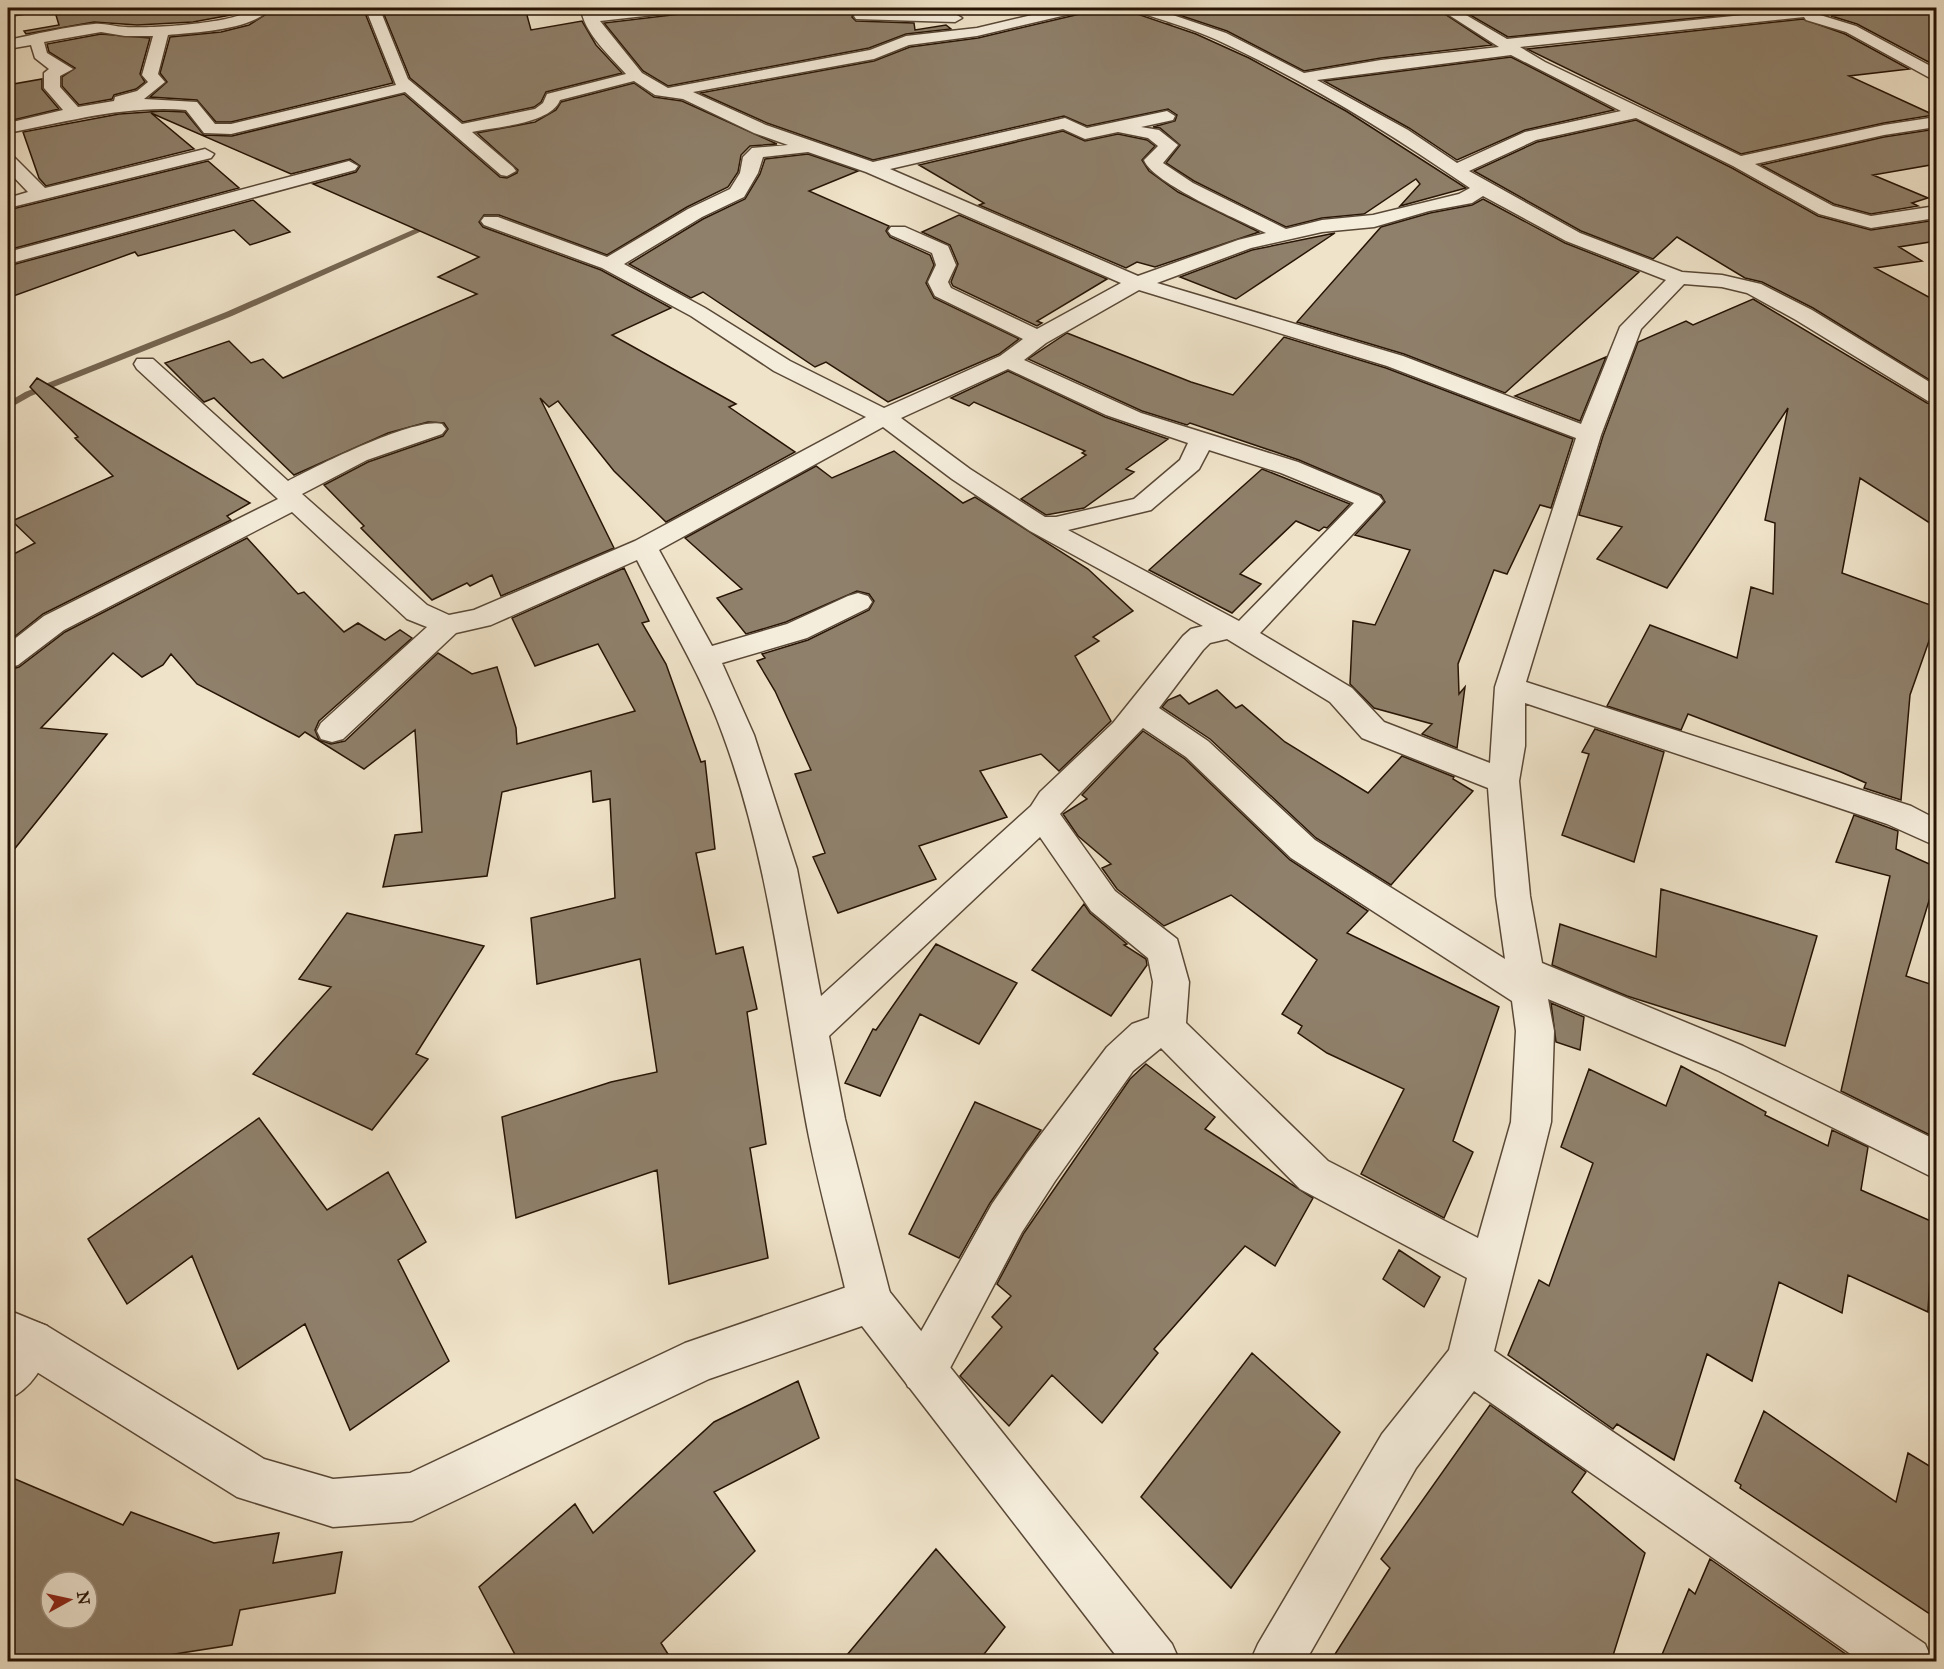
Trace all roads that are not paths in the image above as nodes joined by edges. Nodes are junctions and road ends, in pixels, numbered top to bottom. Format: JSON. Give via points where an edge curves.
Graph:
{"nodes":[{"id":1,"x":35,"y":8,"type":"edge"},
{"id":2,"x":258,"y":8,"type":"edge"},
{"id":3,"x":375,"y":8,"type":"edge"},
{"id":4,"x":680,"y":8,"type":"edge"},
{"id":5,"x":939,"y":8,"type":"edge"},
{"id":6,"x":1078,"y":8,"type":"edge"},
{"id":7,"x":1140,"y":8,"type":"edge"},
{"id":8,"x":1445,"y":8,"type":"edge"},
{"id":9,"x":1847,"y":8,"type":"edge"},
{"id":10,"x":8,"y":12,"type":"edge"},
{"id":11,"x":589,"y":13,"type":"edge"},
{"id":12,"x":1788,"y":13,"type":"junction"},
{"id":13,"x":51,"y":16,"type":"dead end"},
{"id":14,"x":861,"y":16,"type":"dead end"},
{"id":15,"x":961,"y":18,"type":"junction"},
{"id":16,"x":162,"y":29,"type":"junction"},
{"id":17,"x":977,"y":32,"type":"junction"},
{"id":18,"x":55,"y":35,"type":"junction"},
{"id":19,"x":38,"y":44,"type":"junction"},
{"id":20,"x":8,"y":45,"type":"edge"},
{"id":21,"x":1509,"y":47,"type":"junction"},
{"id":22,"x":1936,"y":75,"type":"edge"},
{"id":23,"x":636,"y":76,"type":"junction"},
{"id":24,"x":1302,"y":78,"type":"junction"},
{"id":25,"x":407,"y":87,"type":"junction"},
{"id":26,"x":661,"y":92,"type":"junction"},
{"id":27,"x":286,"y":98,"type":"dead end"},
{"id":28,"x":111,"y":105,"type":"junction"},
{"id":29,"x":217,"y":108,"type":"dead end"},
{"id":30,"x":301,"y":111,"type":"junction"},
{"id":31,"x":196,"y":112,"type":"junction"},
{"id":32,"x":74,"y":113,"type":"junction"},
{"id":33,"x":1637,"y":113,"type":"junction"},
{"id":34,"x":1167,"y":116,"type":"dead end"},
{"id":35,"x":1936,"y":122,"type":"edge"},
{"id":36,"x":8,"y":126,"type":"edge"},
{"id":37,"x":1116,"y":129,"type":"junction"},
{"id":38,"x":458,"y":130,"type":"junction"},
{"id":39,"x":814,"y":149,"type":"junction"},
{"id":40,"x":204,"y":154,"type":"dead end"},
{"id":41,"x":8,"y":162,"type":"edge"},
{"id":42,"x":1739,"y":162,"type":"junction"},
{"id":43,"x":349,"y":166,"type":"dead end"},
{"id":44,"x":872,"y":168,"type":"junction"},
{"id":45,"x":1456,"y":170,"type":"junction"},
{"id":46,"x":507,"y":171,"type":"dead end"},
{"id":47,"x":111,"y":177,"type":"junction"},
{"id":48,"x":1483,"y":188,"type":"junction"},
{"id":49,"x":39,"y":193,"type":"junction"},
{"id":50,"x":8,"y":203,"type":"edge"},
{"id":51,"x":1936,"y":212,"type":"edge"},
{"id":52,"x":168,"y":214,"type":"junction"},
{"id":53,"x":491,"y":221,"type":"dead end"},
{"id":54,"x":898,"y":231,"type":"dead end"},
{"id":55,"x":1284,"y":235,"type":"junction"},
{"id":56,"x":8,"y":258,"type":"edge"},
{"id":57,"x":609,"y":264,"type":"junction"},
{"id":58,"x":1678,"y":278,"type":"junction"},
{"id":59,"x":1137,"y":283,"type":"junction"},
{"id":60,"x":1038,"y":338,"type":"junction"},
{"id":61,"x":1008,"y":361,"type":"junction"},
{"id":62,"x":145,"y":364,"type":"dead end"},
{"id":63,"x":1936,"y":396,"type":"edge"},
{"id":64,"x":884,"y":417,"type":"junction"},
{"id":65,"x":434,"y":429,"type":"dead end"},
{"id":66,"x":1589,"y":435,"type":"junction"},
{"id":67,"x":1202,"y":439,"type":"junction"},
{"id":68,"x":290,"y":497,"type":"junction"},
{"id":69,"x":1039,"y":525,"type":"junction"},
{"id":70,"x":644,"y":547,"type":"junction"},
{"id":71,"x":858,"y":602,"type":"dead end"},
{"id":72,"x":447,"y":625,"type":"junction"},
{"id":73,"x":1236,"y":632,"type":"junction"},
{"id":74,"x":8,"y":658,"type":"edge"},
{"id":75,"x":705,"y":658,"type":"junction"},
{"id":76,"x":1510,"y":687,"type":"junction"},
{"id":77,"x":1141,"y":711,"type":"junction"},
{"id":78,"x":332,"y":731,"type":"dead end"},
{"id":79,"x":1503,"y":781,"type":"junction"},
{"id":80,"x":1043,"y":816,"type":"junction"},
{"id":81,"x":1936,"y":833,"type":"edge"},
{"id":82,"x":1527,"y":983,"type":"junction"},
{"id":83,"x":1167,"y":1029,"type":"junction"},
{"id":84,"x":809,"y":1030,"type":"junction"},
{"id":85,"x":1936,"y":1160,"type":"edge"},
{"id":86,"x":1491,"y":1268,"type":"junction"},
{"id":87,"x":870,"y":1301,"type":"junction"},
{"id":88,"x":16,"y":1350,"type":"edge"},
{"id":89,"x":1468,"y":1361,"type":"junction"},
{"id":90,"x":924,"y":1371,"type":"junction"},
{"id":91,"x":1154,"y":1662,"type":"edge"},
{"id":92,"x":1276,"y":1662,"type":"edge"},
{"id":93,"x":1907,"y":1662,"type":"edge"}],
"edges":[{"from":1,"to":10,"type":"street"},
{"from":2,"to":16,"type":"street","via":[[255,16],[243,20],[178,31]]},
{"from":3,"to":25,"type":"street","via":[[401,81]]},
{"from":4,"to":11,"type":"street"},
{"from":5,"to":15,"type":"street"},
{"from":6,"to":17,"type":"street"},
{"from":7,"to":24,"type":"street","via":[[1221,36]]},
{"from":8,"to":21,"type":"street"},
{"from":9,"to":12,"type":"street"},
{"from":11,"to":23,"type":"street","via":[[610,47]]},
{"from":12,"to":21,"type":"street"},
{"from":12,"to":22,"type":"street","via":[[1851,29]]},
{"from":13,"to":18,"type":"street"},
{"from":14,"to":15,"type":"street"},
{"from":15,"to":17,"type":"street"},
{"from":16,"to":18,"type":"street","via":[[129,32],[102,28]]},
{"from":16,"to":28,"type":"street","via":[[150,75],[157,82],[143,94]]},
{"from":17,"to":26,"type":"street","via":[[906,41],[874,54]]},
{"from":18,"to":19,"type":"street"},
{"from":18,"to":20,"type":"street"},
{"from":19,"to":20,"type":"street"},
{"from":19,"to":32,"type":"street","via":[[40,55],[65,69],[52,73],[52,88]]},
{"from":21,"to":24,"type":"street","via":[[1432,60],[1394,61]]},
{"from":21,"to":33,"type":"street"},
{"from":23,"to":26,"type":"street"},
{"from":23,"to":38,"type":"street","via":[[553,97],[540,113]]},
{"from":24,"to":45,"type":"street","via":[[1402,134]]},
{"from":25,"to":30,"type":"street"},
{"from":25,"to":38,"type":"street"},
{"from":26,"to":39,"type":"street","via":[[687,95]]},
{"from":27,"to":30,"type":"street","via":[[293,99]]},
{"from":28,"to":31,"type":"street","via":[[174,103],[191,106]]},
{"from":28,"to":32,"type":"street"},
{"from":29,"to":31,"type":"street"},
{"from":30,"to":31,"type":"street","via":[[231,129],[210,129]]},
{"from":32,"to":36,"type":"street"},
{"from":33,"to":42,"type":"street"},
{"from":33,"to":45,"type":"street","via":[[1531,136]]},
{"from":34,"to":37,"type":"street"},
{"from":35,"to":42,"type":"street"},
{"from":37,"to":44,"type":"street","via":[[1086,134],[1065,123]]},
{"from":37,"to":55,"type":"street","via":[[1143,131],[1162,138],[1169,145],[1154,160],[1155,166],[1187,187]]},
{"from":38,"to":46,"type":"street"},
{"from":39,"to":44,"type":"street"},
{"from":39,"to":57,"type":"street","via":[[758,152],[752,157],[749,173],[737,193]]},
{"from":40,"to":47,"type":"street"},
{"from":41,"to":49,"type":"street"},
{"from":42,"to":51,"type":"street","via":[[1840,216],[1871,222]]},
{"from":43,"to":52,"type":"street"},
{"from":44,"to":59,"type":"street"},
{"from":45,"to":48,"type":"street"},
{"from":47,"to":49,"type":"street"},
{"from":47,"to":52,"type":"street","via":[[122,201]]},
{"from":48,"to":55,"type":"street","via":[[1465,199],[1374,221],[1322,226]]},
{"from":48,"to":58,"type":"street","via":[[1573,237]]},
{"from":49,"to":50,"type":"street"},
{"from":52,"to":56,"type":"street"},
{"from":53,"to":57,"type":"street"},
{"from":54,"to":60,"type":"street","via":[[941,250],[946,265],[938,282],[942,292]]},
{"from":55,"to":59,"type":"street","via":[[1245,244]]},
{"from":57,"to":64,"type":"street","via":[[698,312],[782,366]]},
{"from":58,"to":63,"type":"street","via":[[1754,288]]},
{"from":58,"to":66,"type":"street","via":[[1631,327]]},
{"from":59,"to":60,"type":"street"},
{"from":59,"to":66,"type":"street","via":[[1395,361]]},
{"from":60,"to":61,"type":"street"},
{"from":61,"to":64,"type":"street"},
{"from":61,"to":67,"type":"street","via":[[1149,423]]},
{"from":62,"to":68,"type":"street"},
{"from":64,"to":69,"type":"street"},
{"from":64,"to":70,"type":"street"},
{"from":65,"to":68,"type":"street","via":[[358,455]]},
{"from":66,"to":76,"type":"street"},
{"from":67,"to":69,"type":"street","via":[[1190,464],[1142,505],[1082,516],[1058,525]]},
{"from":67,"to":73,"type":"street","via":[[1332,482],[1370,501]]},
{"from":68,"to":72,"type":"street","via":[[417,612]]},
{"from":68,"to":74,"type":"street","via":[[54,623]]},
{"from":69,"to":73,"type":"street"},
{"from":70,"to":72,"type":"street","via":[[481,618]]},
{"from":70,"to":75,"type":"street"},
{"from":71,"to":75,"type":"street","via":[[797,631]]},
{"from":72,"to":78,"type":"street"},
{"from":73,"to":77,"type":"street","via":[[1202,636],[1192,644]]},
{"from":73,"to":79,"type":"street","via":[[1341,695],[1373,730]]},
{"from":75,"to":84,"type":"street","via":[[739,735],[780,869]]},
{"from":76,"to":79,"type":"street","via":[[1509,746]]},
{"from":76,"to":81,"type":"street","via":[[1899,815]]},
{"from":77,"to":80,"type":"street","via":[[1051,801]]},
{"from":77,"to":82,"type":"street","via":[[1197,748],[1303,849]]},
{"from":79,"to":82,"type":"street","via":[[1513,896]]},
{"from":80,"to":83,"type":"street","via":[[1103,901],[1164,950],[1171,982]]},
{"from":80,"to":84,"type":"street"},
{"from":82,"to":85,"type":"street","via":[[1730,1059]]},
{"from":82,"to":86,"type":"street","via":[[1535,1031],[1531,1122]]},
{"from":83,"to":86,"type":"street","via":[[1314,1175]]},
{"from":83,"to":90,"type":"street","via":[[1145,1036],[1120,1059],[1041,1167],[1007,1218]]},
{"from":84,"to":87,"type":"street","via":[[825,1119]]},
{"from":86,"to":89,"type":"street"},
{"from":87,"to":88,"type":"street","via":[[701,1359],[412,1497],[333,1503],[254,1480]]},
{"from":87,"to":90,"type":"street"},
{"from":89,"to":92,"type":"street","via":[[1399,1451]]},
{"from":89,"to":93,"type":"street"},
{"from":90,"to":91,"type":"street"}]}
